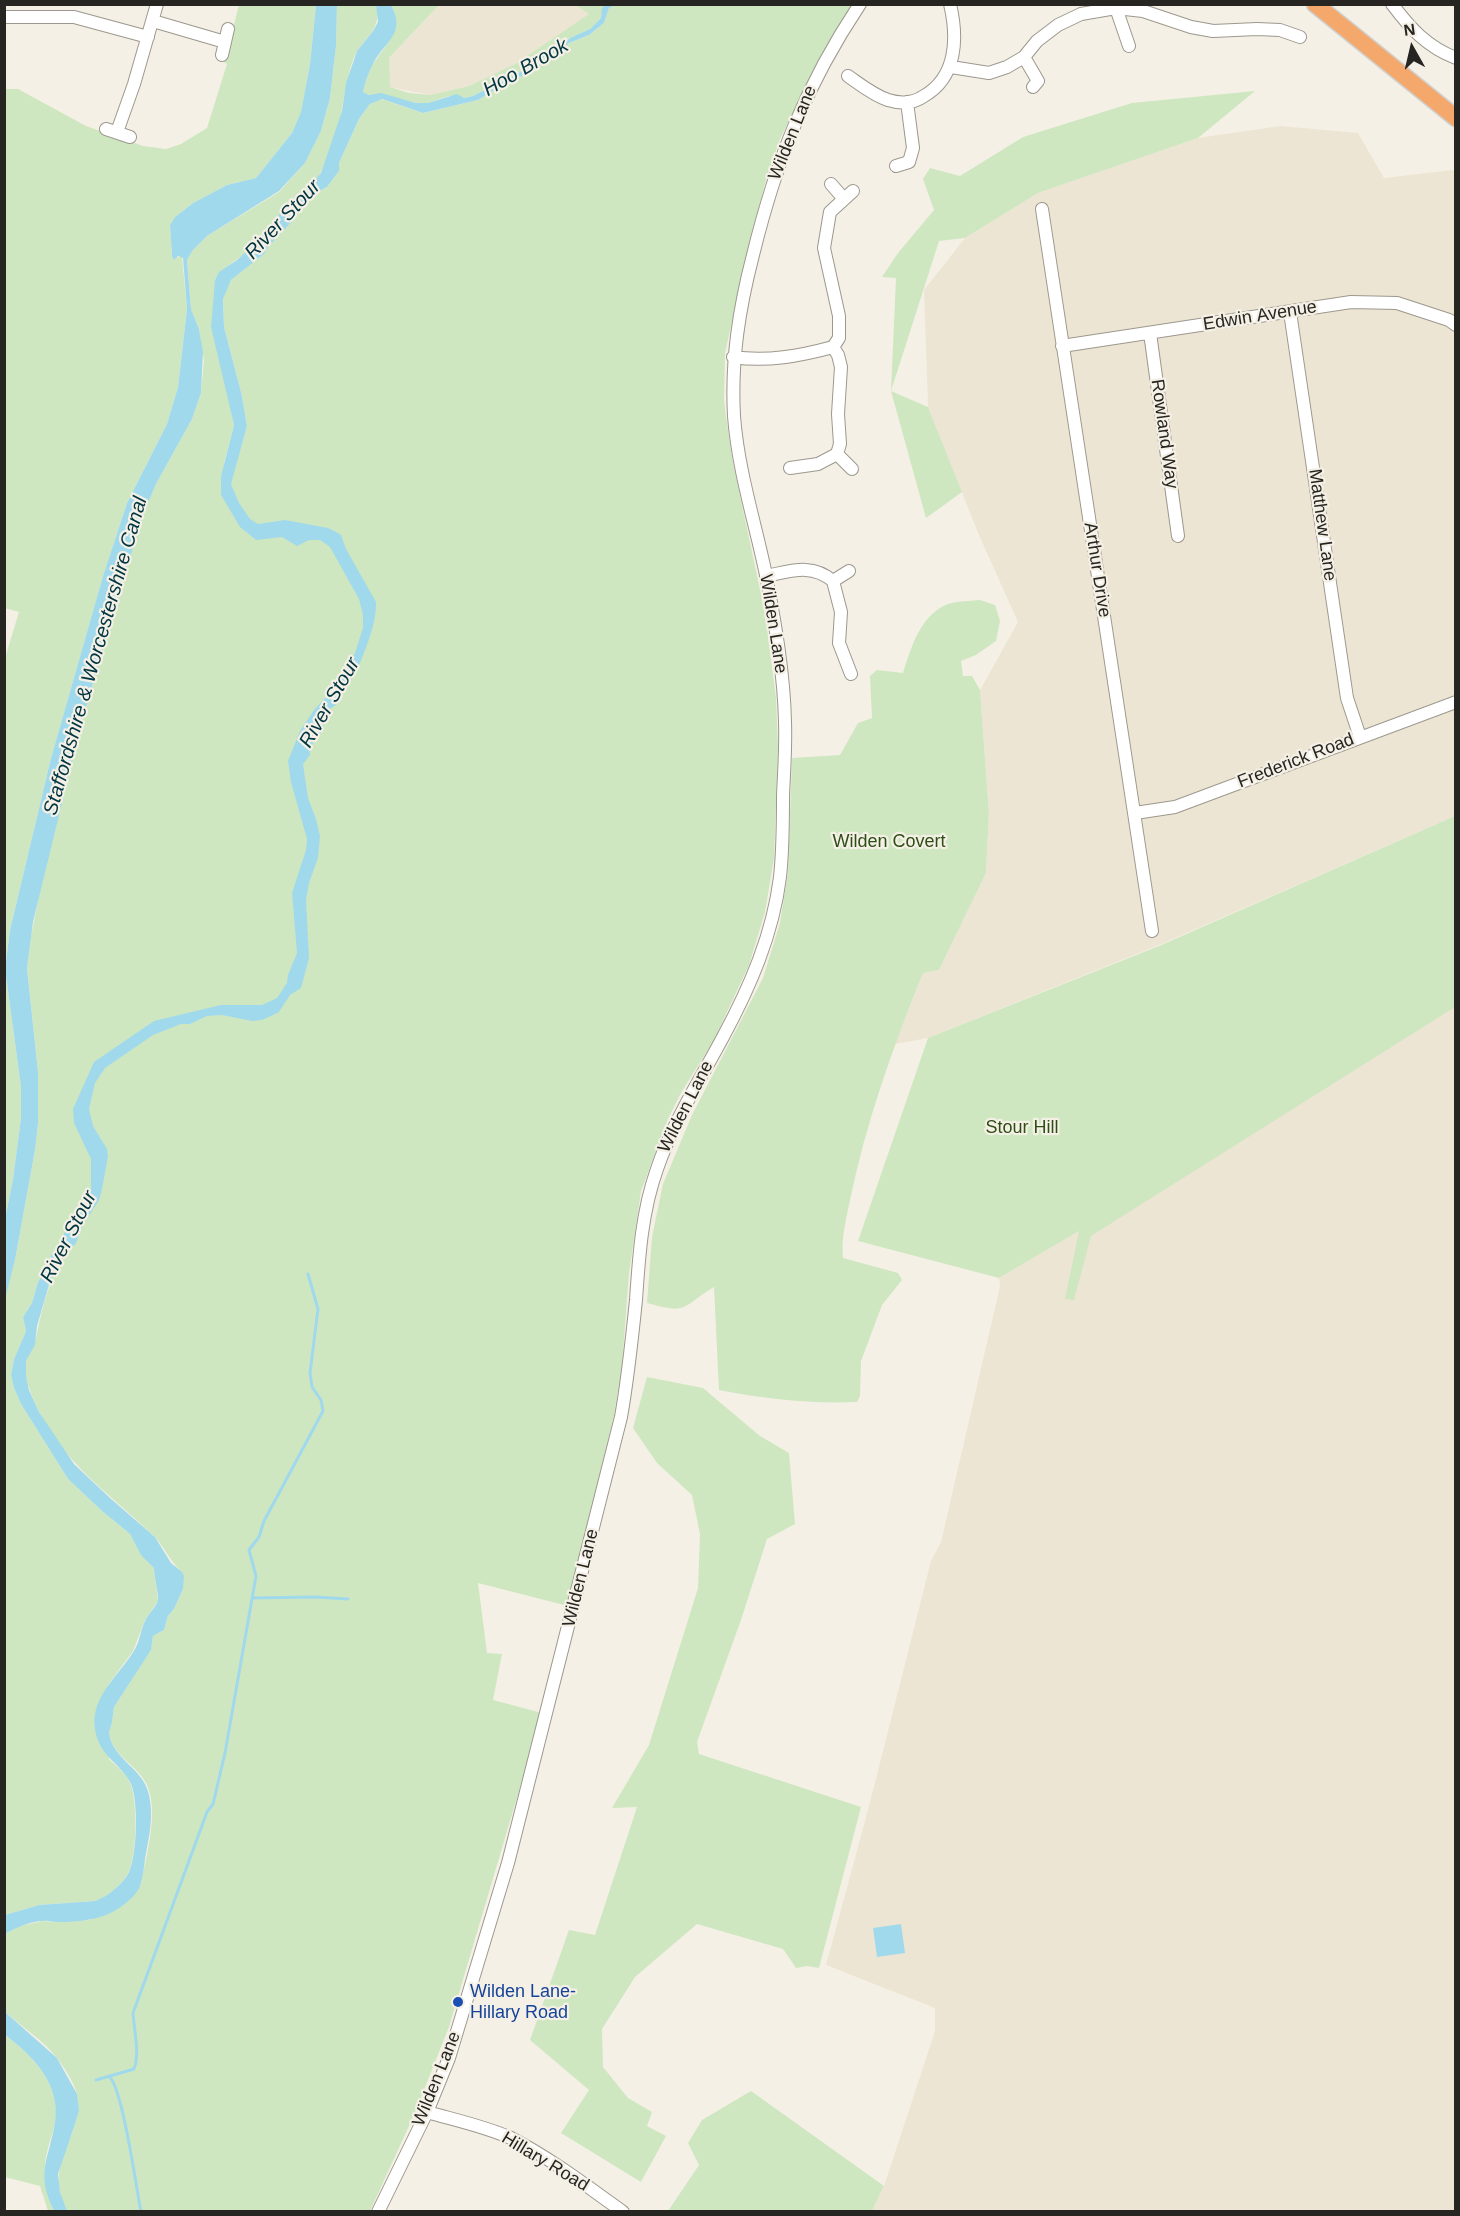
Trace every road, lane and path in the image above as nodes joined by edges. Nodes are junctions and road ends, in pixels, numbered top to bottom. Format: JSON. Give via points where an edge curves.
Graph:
{"nodes":[{"id":1,"x":157,"y":4,"type":"edge"},
{"id":2,"x":860,"y":4,"type":"edge"},
{"id":3,"x":950,"y":4,"type":"edge"},
{"id":4,"x":1313,"y":4,"type":"edge"},
{"id":5,"x":1392,"y":4,"type":"edge"},
{"id":6,"x":1116,"y":8,"type":"junction"},
{"id":7,"x":4,"y":17,"type":"edge"},
{"id":8,"x":153,"y":21,"type":"junction"},
{"id":9,"x":228,"y":29,"type":"dead end"},
{"id":10,"x":148,"y":37,"type":"junction"},
{"id":11,"x":1300,"y":37,"type":"dead end"},
{"id":12,"x":225,"y":42,"type":"junction"},
{"id":13,"x":1129,"y":46,"type":"dead end"},
{"id":14,"x":222,"y":55,"type":"dead end"},
{"id":15,"x":1024,"y":57,"type":"junction"},
{"id":16,"x":1455,"y":58,"type":"edge"},
{"id":17,"x":951,"y":67,"type":"junction"},
{"id":18,"x":848,"y":76,"type":"dead end"},
{"id":19,"x":1040,"y":82,"type":"dead end"},
{"id":20,"x":907,"y":102,"type":"junction"},
{"id":21,"x":1455,"y":118,"type":"edge"},
{"id":22,"x":130,"y":137,"type":"dead end"},
{"id":23,"x":896,"y":166,"type":"dead end"},
{"id":24,"x":831,"y":184,"type":"dead end"},
{"id":25,"x":1042,"y":209,"type":"dead end"},
{"id":26,"x":1290,"y":312,"type":"junction"},
{"id":27,"x":1455,"y":325,"type":"edge"},
{"id":28,"x":1150,"y":333,"type":"junction"},
{"id":29,"x":1062,"y":346,"type":"junction"},
{"id":30,"x":833,"y":347,"type":"junction"},
{"id":31,"x":733,"y":357,"type":"junction"},
{"id":32,"x":837,"y":454,"type":"junction"},
{"id":33,"x":790,"y":468,"type":"dead end"},
{"id":34,"x":852,"y":469,"type":"dead end"},
{"id":35,"x":1178,"y":536,"type":"dead end"},
{"id":36,"x":849,"y":571,"type":"dead end"},
{"id":37,"x":766,"y":576,"type":"junction"},
{"id":38,"x":833,"y":581,"type":"junction"},
{"id":39,"x":851,"y":674,"type":"dead end"},
{"id":40,"x":1455,"y":702,"type":"edge"},
{"id":41,"x":1360,"y":737,"type":"junction"},
{"id":42,"x":1135,"y":813,"type":"junction"},
{"id":43,"x":1152,"y":931,"type":"dead end"},
{"id":44,"x":427,"y":2112,"type":"junction"},
{"id":45,"x":378,"y":2211,"type":"edge"},
{"id":46,"x":623,"y":2211,"type":"edge"}],
"edges":[{"from":1,"to":8,"type":"street"},
{"from":2,"to":31,"type":"street","name":"Wilden Lane","via":[[815,77],[776,169],[746,280]]},
{"from":3,"to":17,"type":"street","via":[[955,36]]},
{"from":4,"to":21,"type":"highway"},
{"from":5,"to":16,"type":"street","via":[[1416,34]]},
{"from":6,"to":11,"type":"street","via":[[1143,11],[1213,31],[1280,30]]},
{"from":6,"to":13,"type":"street"},
{"from":6,"to":15,"type":"street","via":[[1081,14],[1058,25]]},
{"from":7,"to":10,"type":"street","via":[[74,17]]},
{"from":8,"to":10,"type":"street"},
{"from":8,"to":12,"type":"street"},
{"from":9,"to":12,"type":"street"},
{"from":10,"to":22,"type":"street","via":[[112,131]]},
{"from":12,"to":14,"type":"street"},
{"from":15,"to":17,"type":"street","via":[[989,73]]},
{"from":15,"to":19,"type":"street"},
{"from":17,"to":20,"type":"street","via":[[929,94]]},
{"from":18,"to":20,"type":"street","via":[[880,96]]},
{"from":20,"to":23,"type":"street","via":[[913,165]]},
{"from":24,"to":30,"type":"street","via":[[849,195],[830,212],[824,248],[839,316],[839,338]]},
{"from":25,"to":29,"type":"street","name":"Arthur Drive"},
{"from":26,"to":27,"type":"street","name":"Edwin Avenue","via":[[1351,302],[1397,303]]},
{"from":26,"to":28,"type":"street","name":"Edwin Avenue"},
{"from":26,"to":41,"type":"street","name":"Matthew Lane","via":[[1347,698]]},
{"from":28,"to":29,"type":"street","name":"Edwin Avenue"},
{"from":28,"to":35,"type":"street","name":"Rowland Way"},
{"from":29,"to":42,"type":"street","name":"Arthur Drive"},
{"from":30,"to":31,"type":"street","via":[[770,359]]},
{"from":30,"to":32,"type":"street","via":[[841,367]]},
{"from":31,"to":37,"type":"street","name":"Wilden Lane","via":[[734,420]]},
{"from":32,"to":33,"type":"street","via":[[818,464]]},
{"from":32,"to":34,"type":"street"},
{"from":36,"to":38,"type":"street"},
{"from":37,"to":38,"type":"street","via":[[815,570]]},
{"from":37,"to":44,"type":"street","name":"Wilden Lane","via":[[782,676],[785,723],[782,848],[774,909],[748,986],[667,1140],[655,1173],[645,1209],[621,1417],[508,1863],[450,2058]]},
{"from":38,"to":39,"type":"street","via":[[841,612],[839,643]]},
{"from":40,"to":41,"type":"street","name":"Frederick Road"},
{"from":41,"to":42,"type":"street","name":"Frederick Road","via":[[1175,807]]},
{"from":42,"to":43,"type":"street","name":"Arthur Drive"},
{"from":44,"to":45,"type":"street","name":"Wilden Lane"},
{"from":44,"to":46,"type":"street","name":"Hillary Road","via":[[510,2138]]}]}
